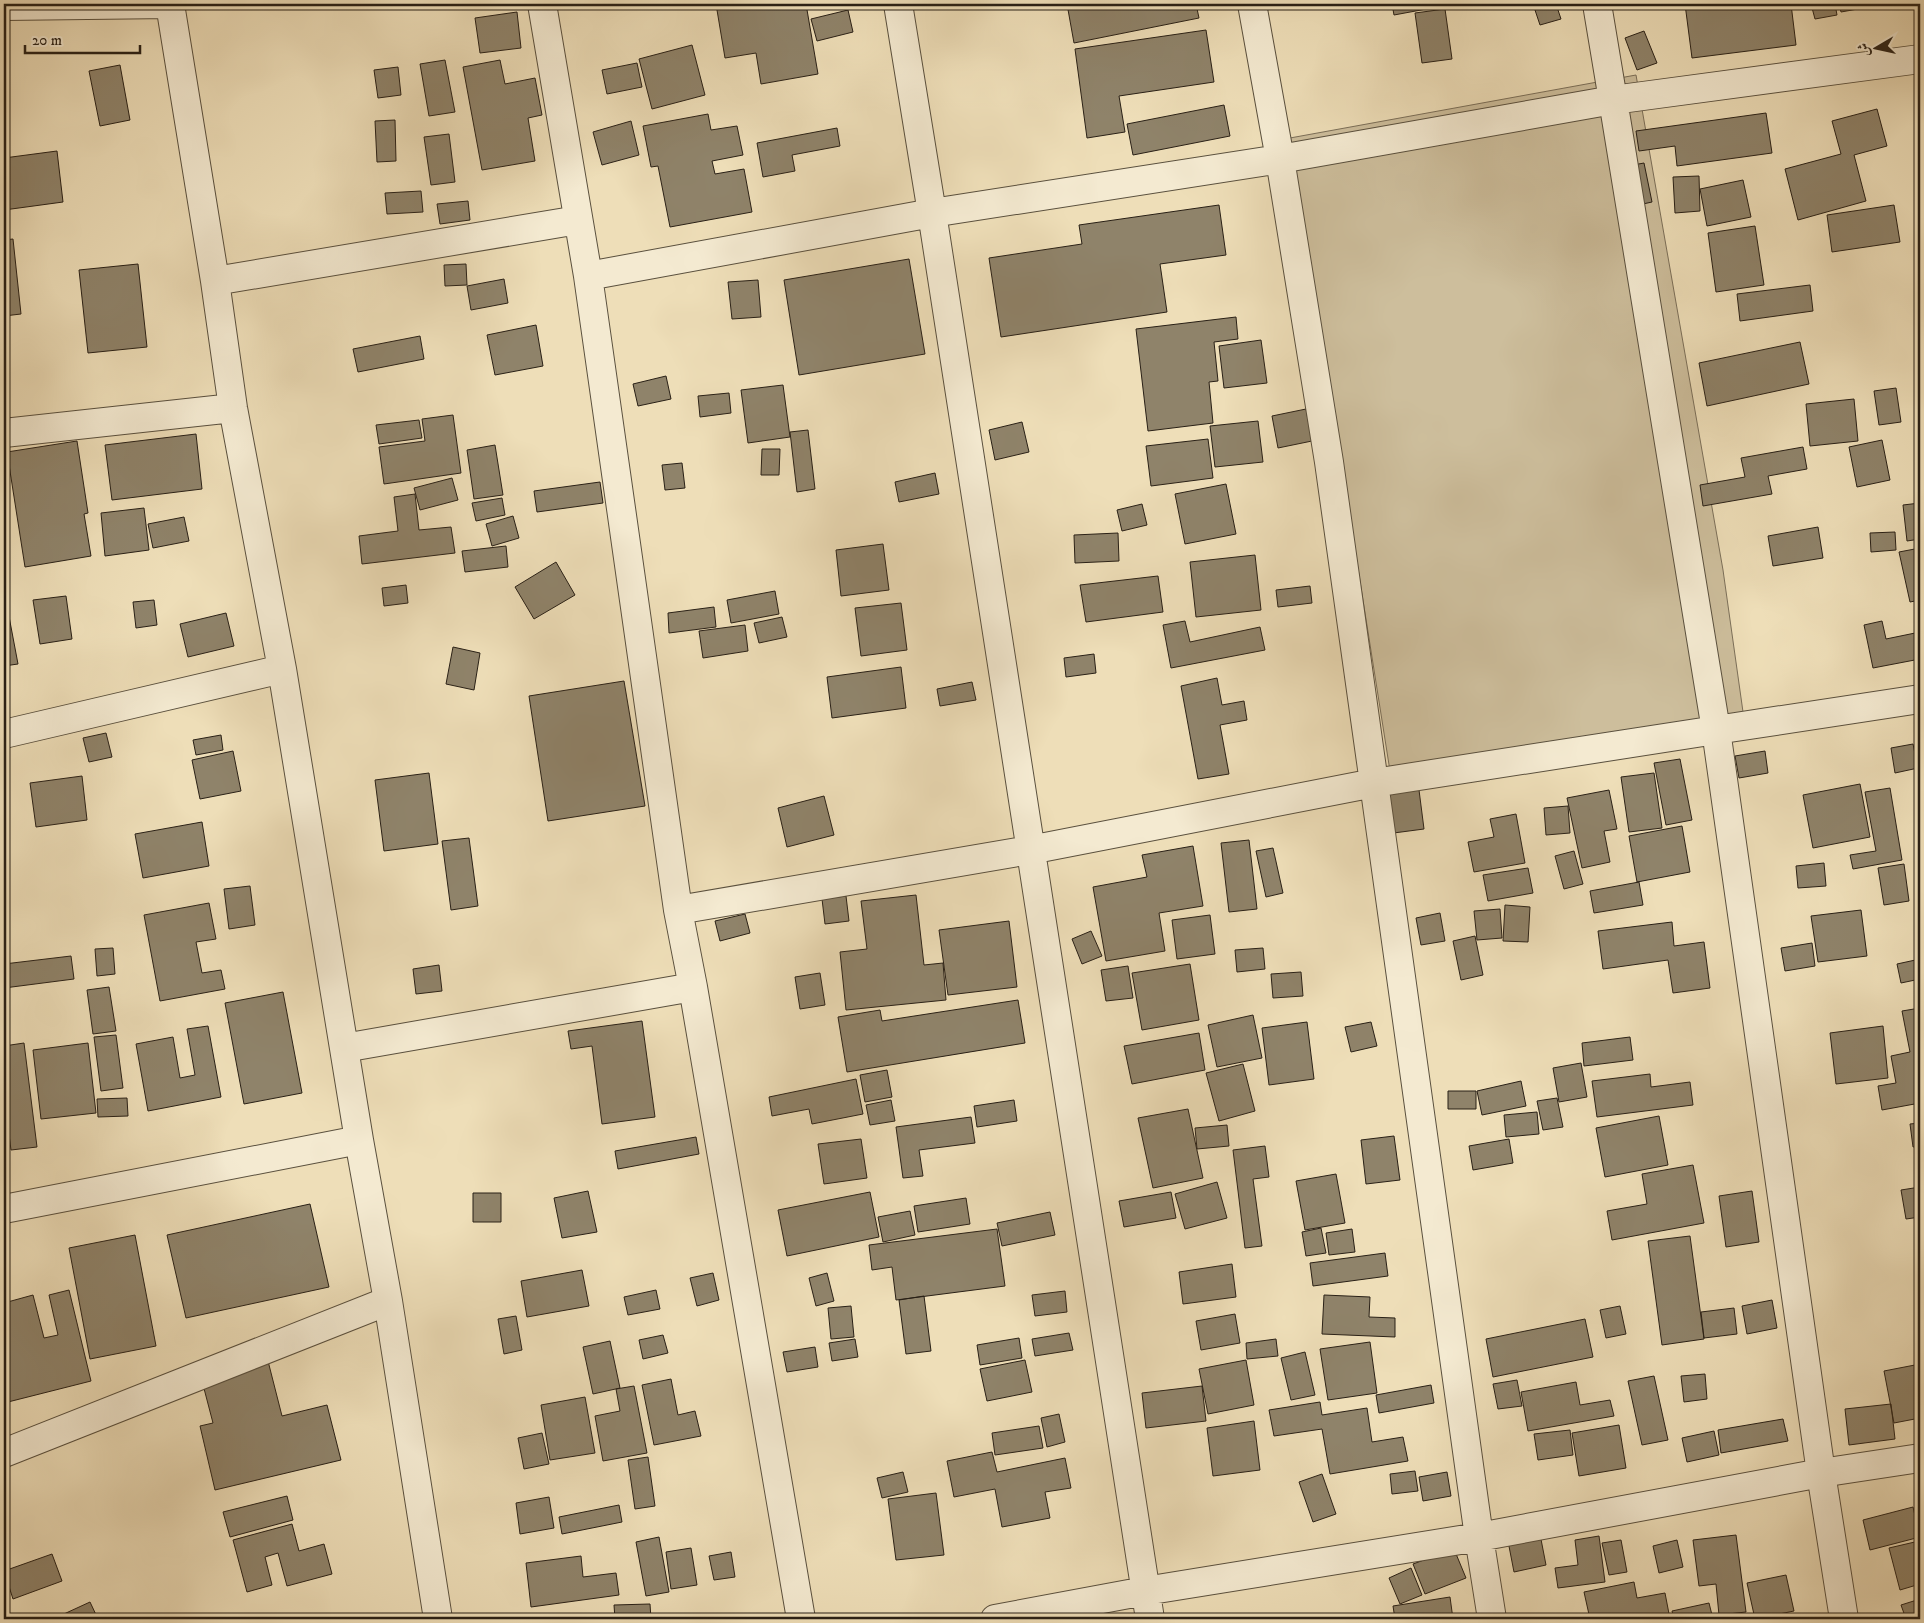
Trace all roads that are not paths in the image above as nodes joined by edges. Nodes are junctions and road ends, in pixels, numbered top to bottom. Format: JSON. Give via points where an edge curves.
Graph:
{"nodes":[{"id":1,"x":170,"y":4,"type":"edge"},
{"id":2,"x":542,"y":4,"type":"edge"},
{"id":3,"x":898,"y":4,"type":"edge"},
{"id":4,"x":1252,"y":4,"type":"edge"},
{"id":5,"x":1597,"y":4,"type":"edge"},
{"id":6,"x":4,"y":6,"type":"edge"},
{"id":7,"x":1920,"y":59,"type":"edge"},
{"id":8,"x":1613,"y":100,"type":"junction"},
{"id":9,"x":1280,"y":159,"type":"junction"},
{"id":10,"x":932,"y":213,"type":"junction"},
{"id":11,"x":578,"y":220,"type":"junction"},
{"id":12,"x":588,"y":276,"type":"junction"},
{"id":13,"x":215,"y":281,"type":"junction"},
{"id":14,"x":233,"y":408,"type":"junction"},
{"id":15,"x":4,"y":433,"type":"edge"},
{"id":16,"x":282,"y":669,"type":"junction"},
{"id":17,"x":1920,"y":699,"type":"edge"},
{"id":18,"x":1716,"y":730,"type":"junction"},
{"id":19,"x":4,"y":734,"type":"edge"},
{"id":20,"x":1374,"y":783,"type":"junction"},
{"id":21,"x":1030,"y":850,"type":"junction"},
{"id":22,"x":678,"y":910,"type":"junction"},
{"id":23,"x":693,"y":987,"type":"junction"},
{"id":24,"x":344,"y":1048,"type":"junction"},
{"id":25,"x":359,"y":1140,"type":"junction"},
{"id":26,"x":4,"y":1209,"type":"edge"},
{"id":27,"x":388,"y":1302,"type":"junction"},
{"id":28,"x":4,"y":1453,"type":"edge"},
{"id":29,"x":1920,"y":1458,"type":"edge"},
{"id":30,"x":1821,"y":1473,"type":"junction"},
{"id":31,"x":1479,"y":1537,"type":"junction"},
{"id":32,"x":1145,"y":1591,"type":"junction"},
{"id":33,"x":438,"y":1619,"type":"edge"},
{"id":34,"x":801,"y":1619,"type":"edge"},
{"id":35,"x":995,"y":1619,"type":"edge"},
{"id":36,"x":1150,"y":1619,"type":"edge"},
{"id":37,"x":1492,"y":1619,"type":"edge"},
{"id":38,"x":1844,"y":1619,"type":"edge"}],
"edges":[{"from":1,"to":6,"type":"street"},
{"from":1,"to":13,"type":"street"},
{"from":2,"to":11,"type":"street"},
{"from":3,"to":10,"type":"street"},
{"from":4,"to":9,"type":"street"},
{"from":5,"to":8,"type":"street"},
{"from":7,"to":8,"type":"street"},
{"from":8,"to":9,"type":"street"},
{"from":8,"to":18,"type":"street"},
{"from":9,"to":10,"type":"street"},
{"from":9,"to":20,"type":"street","via":[[1329,462]]},
{"from":10,"to":12,"type":"street"},
{"from":10,"to":21,"type":"street"},
{"from":11,"to":12,"type":"street"},
{"from":11,"to":13,"type":"street"},
{"from":12,"to":22,"type":"street"},
{"from":13,"to":14,"type":"street"},
{"from":14,"to":15,"type":"street"},
{"from":14,"to":16,"type":"street"},
{"from":16,"to":19,"type":"street"},
{"from":16,"to":24,"type":"street"},
{"from":17,"to":18,"type":"street"},
{"from":18,"to":20,"type":"street"},
{"from":18,"to":30,"type":"street"},
{"from":20,"to":21,"type":"street"},
{"from":20,"to":31,"type":"street"},
{"from":21,"to":22,"type":"street"},
{"from":21,"to":32,"type":"street"},
{"from":22,"to":23,"type":"street"},
{"from":23,"to":24,"type":"street"},
{"from":23,"to":34,"type":"street"},
{"from":24,"to":25,"type":"street"},
{"from":25,"to":26,"type":"street"},
{"from":25,"to":27,"type":"street"},
{"from":27,"to":28,"type":"street"},
{"from":27,"to":33,"type":"street"},
{"from":29,"to":30,"type":"street"},
{"from":30,"to":31,"type":"street"},
{"from":30,"to":38,"type":"street"},
{"from":31,"to":32,"type":"street"},
{"from":31,"to":37,"type":"street"},
{"from":32,"to":35,"type":"street"},
{"from":32,"to":36,"type":"street"}]}
